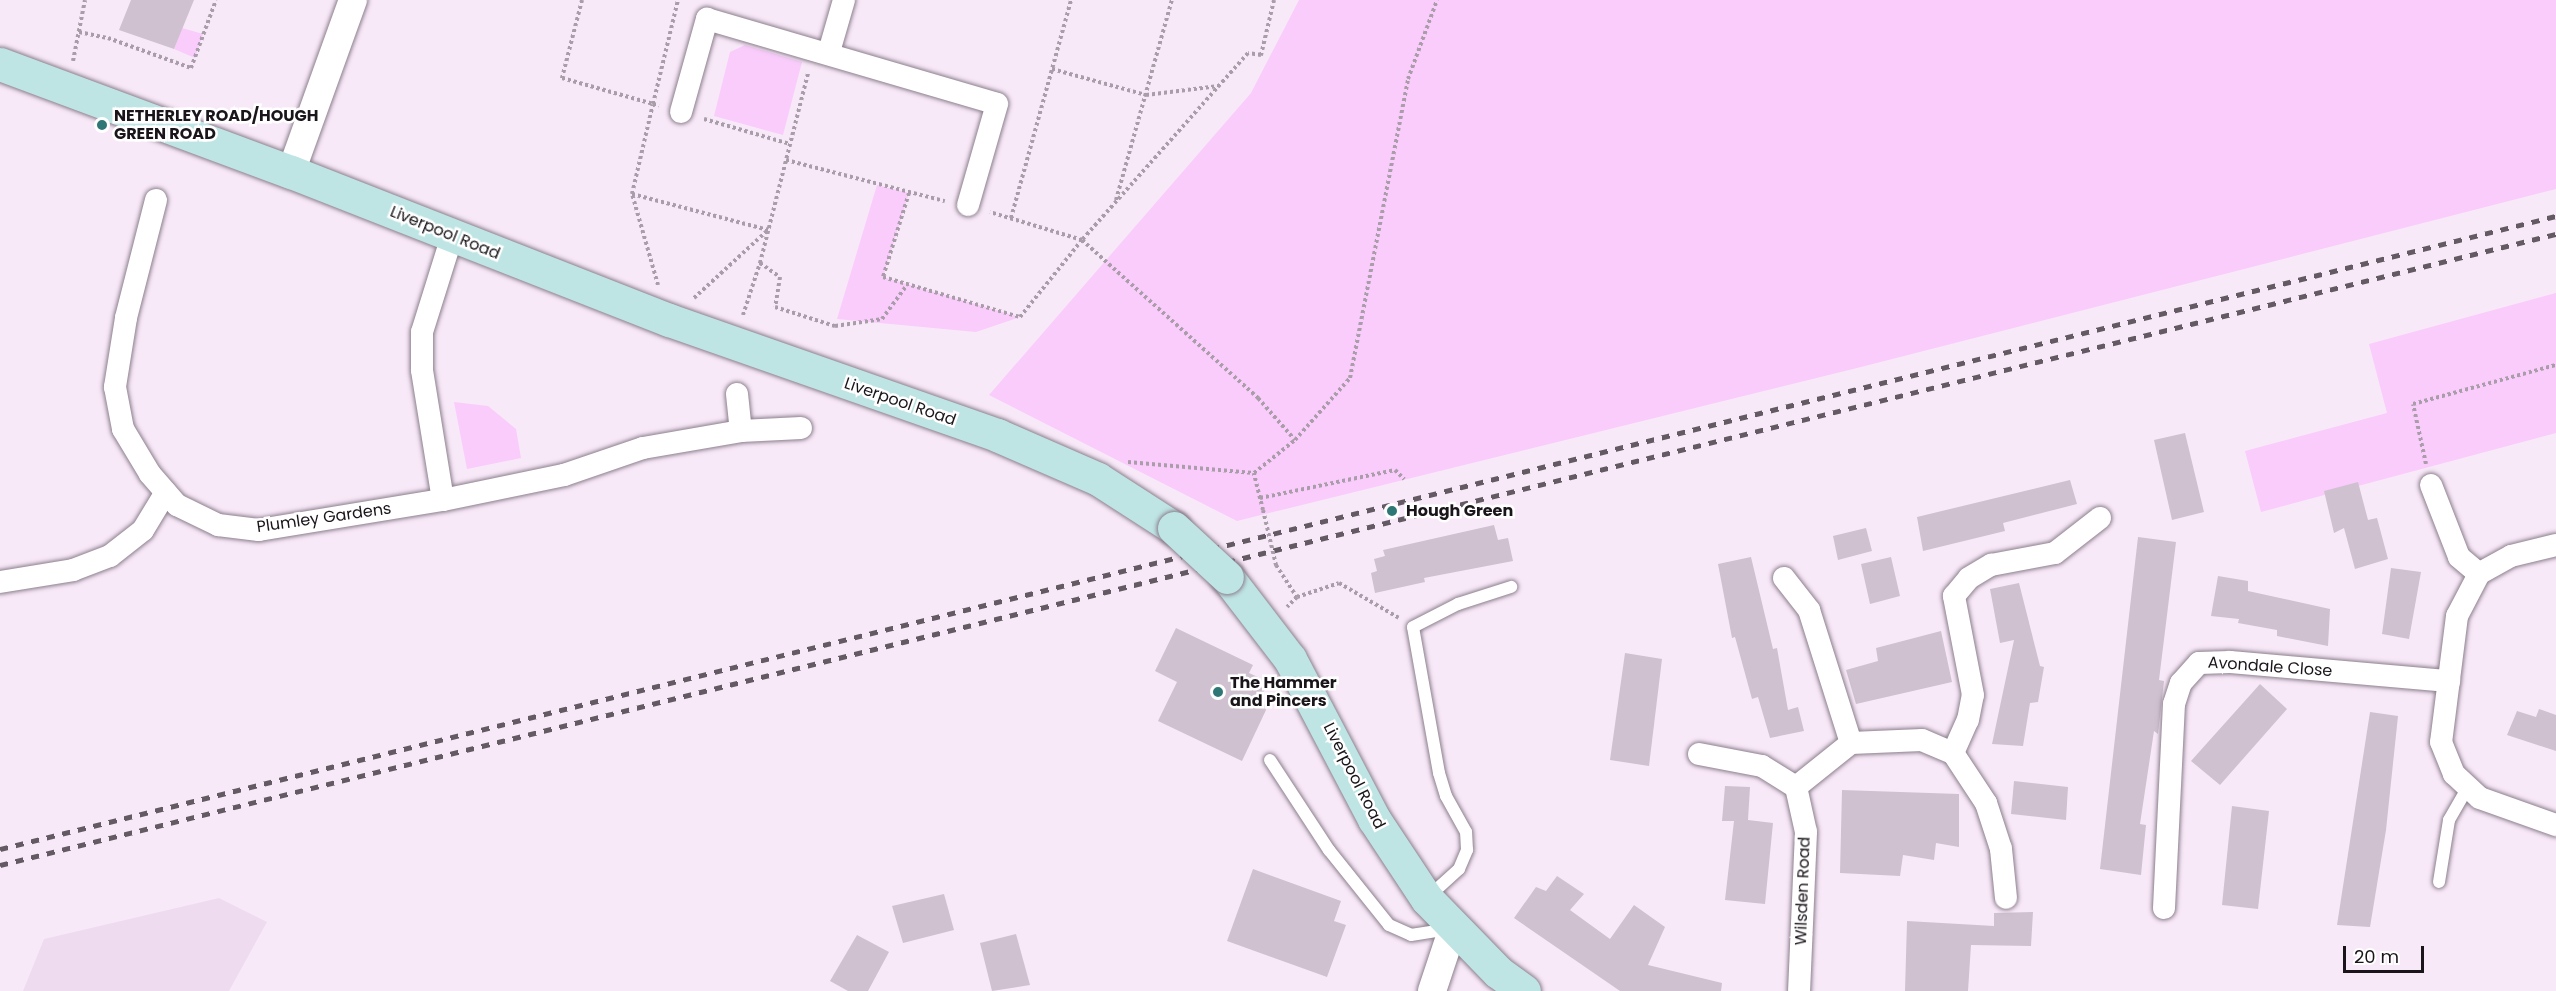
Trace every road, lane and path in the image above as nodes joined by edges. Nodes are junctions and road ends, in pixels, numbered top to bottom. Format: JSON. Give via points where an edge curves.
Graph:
{"nodes":[{"id":1,"x":85,"y":0,"type":"edge"},
{"id":2,"x":216,"y":0,"type":"edge"},
{"id":3,"x":353,"y":0,"type":"edge"},
{"id":4,"x":582,"y":0,"type":"edge"},
{"id":5,"x":678,"y":0,"type":"edge"},
{"id":6,"x":844,"y":0,"type":"edge"},
{"id":7,"x":1071,"y":0,"type":"edge"},
{"id":8,"x":1172,"y":0,"type":"edge"},
{"id":9,"x":1274,"y":0,"type":"edge"},
{"id":10,"x":1437,"y":0,"type":"edge"},
{"id":11,"x":79,"y":32,"type":"junction"},
{"id":12,"x":821,"y":50,"type":"junction"},
{"id":13,"x":0,"y":64,"type":"edge"},
{"id":14,"x":1052,"y":69,"type":"junction"},
{"id":15,"x":1219,"y":86,"type":"junction"},
{"id":16,"x":68,"y":90,"type":"junction"},
{"id":17,"x":1146,"y":95,"type":"junction"},
{"id":18,"x":653,"y":104,"type":"junction"},
{"id":19,"x":681,"y":112,"type":"junction"},
{"id":20,"x":790,"y":144,"type":"junction"},
{"id":21,"x":786,"y":160,"type":"junction"},
{"id":22,"x":291,"y":172,"type":"junction"},
{"id":23,"x":909,"y":193,"type":"junction"},
{"id":24,"x":632,"y":194,"type":"junction"},
{"id":25,"x":156,"y":200,"type":"dead end"},
{"id":26,"x":1114,"y":204,"type":"junction"},
{"id":27,"x":968,"y":206,"type":"junction"},
{"id":28,"x":1011,"y":218,"type":"junction"},
{"id":29,"x":768,"y":230,"type":"junction"},
{"id":30,"x":452,"y":236,"type":"junction"},
{"id":31,"x":1082,"y":240,"type":"junction"},
{"id":32,"x":760,"y":263,"type":"junction"},
{"id":33,"x":907,"y":285,"type":"junction"},
{"id":34,"x":669,"y":320,"type":"junction"},
{"id":35,"x":733,"y":344,"type":"junction"},
{"id":36,"x":2556,"y":364,"type":"edge"},
{"id":37,"x":737,"y":394,"type":"dead end"},
{"id":38,"x":801,"y":428,"type":"dead end"},
{"id":39,"x":741,"y":431,"type":"junction"},
{"id":40,"x":1295,"y":440,"type":"junction"},
{"id":41,"x":1121,"y":461,"type":"dead end"},
{"id":42,"x":1254,"y":473,"type":"junction"},
{"id":43,"x":1404,"y":479,"type":"dead end"},
{"id":44,"x":2431,"y":485,"type":"joint"},
{"id":45,"x":166,"y":492,"type":"junction"},
{"id":46,"x":1260,"y":498,"type":"junction"},
{"id":47,"x":443,"y":501,"type":"junction"},
{"id":48,"x":2100,"y":518,"type":"dead end"},
{"id":49,"x":2556,"y":545,"type":"edge"},
{"id":50,"x":2479,"y":574,"type":"junction"},
{"id":51,"x":1784,"y":578,"type":"dead end"},
{"id":52,"x":0,"y":582,"type":"edge"},
{"id":53,"x":1511,"y":587,"type":"dead end"},
{"id":54,"x":1297,"y":597,"type":"junction"},
{"id":55,"x":1413,"y":627,"type":"junction"},
{"id":56,"x":1268,"y":628,"type":"junction"},
{"id":57,"x":2449,"y":681,"type":"junction"},
{"id":58,"x":1851,"y":743,"type":"junction"},
{"id":59,"x":1953,"y":753,"type":"junction"},
{"id":60,"x":1700,"y":754,"type":"dead end"},
{"id":61,"x":1270,"y":760,"type":"dead end"},
{"id":62,"x":1796,"y":787,"type":"junction"},
{"id":63,"x":2468,"y":787,"type":"junction"},
{"id":64,"x":2556,"y":825,"type":"edge"},
{"id":65,"x":2439,"y":882,"type":"dead end"},
{"id":66,"x":2006,"y":898,"type":"dead end"},
{"id":67,"x":1426,"y":899,"type":"junction"},
{"id":68,"x":2164,"y":908,"type":"dead end"},
{"id":69,"x":1453,"y":928,"type":"junction"},
{"id":70,"x":1432,"y":991,"type":"edge"},
{"id":71,"x":1524,"y":991,"type":"edge"},
{"id":72,"x":1799,"y":991,"type":"edge"}],
"edges":[{"from":1,"to":11,"type":"path"},
{"from":2,"to":11,"type":"path","via":[[191,68],[108,38]]},
{"from":3,"to":22,"type":"street"},
{"from":4,"to":18,"type":"path","via":[[562,78]]},
{"from":5,"to":18,"type":"path"},
{"from":6,"to":12,"type":"street"},
{"from":7,"to":14,"type":"path"},
{"from":8,"to":17,"type":"path"},
{"from":9,"to":15,"type":"path","via":[[1261,55],[1248,53]]},
{"from":10,"to":40,"type":"path","via":[[1408,79],[1350,378]]},
{"from":11,"to":16,"type":"path"},
{"from":12,"to":19,"type":"street","via":[[707,19]]},
{"from":12,"to":20,"type":"path"},
{"from":12,"to":27,"type":"street","via":[[997,104]]},
{"from":13,"to":16,"type":"main road","name":"Liverpool Road"},
{"from":14,"to":17,"type":"path"},
{"from":14,"to":28,"type":"path"},
{"from":15,"to":17,"type":"path"},
{"from":15,"to":26,"type":"path"},
{"from":16,"to":22,"type":"main road","name":"Liverpool Road"},
{"from":17,"to":26,"type":"path"},
{"from":18,"to":19,"type":"path"},
{"from":18,"to":24,"type":"path"},
{"from":19,"to":20,"type":"path"},
{"from":20,"to":21,"type":"path"},
{"from":21,"to":23,"type":"path"},
{"from":21,"to":29,"type":"path"},
{"from":22,"to":30,"type":"main road","name":"Liverpool Road"},
{"from":23,"to":27,"type":"path"},
{"from":23,"to":33,"type":"path","via":[[883,277]]},
{"from":24,"to":29,"type":"path"},
{"from":24,"to":34,"type":"path"},
{"from":25,"to":45,"type":"street","name":"Plumley Gardens","via":[[126,318],[115,387],[123,429],[150,474]]},
{"from":26,"to":31,"type":"path"},
{"from":27,"to":28,"type":"path"},
{"from":28,"to":31,"type":"path"},
{"from":29,"to":32,"type":"path"},
{"from":29,"to":34,"type":"path"},
{"from":30,"to":34,"type":"main road","name":"Liverpool Road"},
{"from":30,"to":47,"type":"street","via":[[422,332],[422,369]]},
{"from":31,"to":33,"type":"path","via":[[1020,317]]},
{"from":31,"to":40,"type":"path","via":[[1258,398]]},
{"from":32,"to":33,"type":"path","via":[[780,277],[775,307],[835,326],[882,319]]},
{"from":32,"to":35,"type":"path"},
{"from":34,"to":35,"type":"main road","name":"Liverpool Road"},
{"from":35,"to":56,"type":"main road","name":"Liverpool Road","bridge":true,"via":[[998,435],[1125,494],[1174,528],[1227,577]]},
{"from":36,"to":44,"type":"path","via":[[2413,404]]},
{"from":37,"to":39,"type":"street"},
{"from":38,"to":39,"type":"street","name":"Plumley Gardens"},
{"from":39,"to":47,"type":"street","name":"Plumley Gardens","via":[[643,448],[564,475]]},
{"from":40,"to":42,"type":"path"},
{"from":41,"to":42,"type":"path"},
{"from":42,"to":46,"type":"path"},
{"from":43,"to":46,"type":"path","via":[[1395,470]]},
{"from":44,"to":50,"type":"street","via":[[2459,557]]},
{"from":45,"to":47,"type":"street","name":"Plumley Gardens","via":[[177,505],[218,525],[259,530]]},
{"from":45,"to":52,"type":"street","via":[[143,530],[110,556],[73,570]]},
{"from":46,"to":54,"type":"path","bridge":true,"via":[[1276,565]]},
{"from":48,"to":59,"type":"street","via":[[2055,553],[1991,565],[1969,578],[1954,596],[1973,695],[1968,720]]},
{"from":49,"to":50,"type":"street","via":[[2511,556]]},
{"from":50,"to":57,"type":"street","via":[[2457,616]]},
{"from":51,"to":58,"type":"street","via":[[1809,610]]},
{"from":53,"to":55,"type":"lane","via":[[1458,604]]},
{"from":54,"to":55,"type":"path","via":[[1339,583]]},
{"from":54,"to":56,"type":"path"},
{"from":55,"to":67,"type":"lane","via":[[1438,773],[1466,832],[1467,850],[1459,869]]},
{"from":56,"to":67,"type":"main road","name":"Liverpool Road","via":[[1313,696],[1374,819]]},
{"from":57,"to":63,"type":"street","via":[[2441,742],[2454,774]]},
{"from":57,"to":68,"type":"street","name":"Avondale Close","via":[[2230,662],[2199,663],[2181,683],[2174,704]]},
{"from":58,"to":59,"type":"street","via":[[1922,740]]},
{"from":58,"to":62,"type":"street"},
{"from":59,"to":66,"type":"street","via":[[1986,803],[2001,849]]},
{"from":60,"to":62,"type":"street","via":[[1762,766]]},
{"from":61,"to":69,"type":"lane","via":[[1329,850],[1389,925],[1411,934]]},
{"from":62,"to":72,"type":"street","name":"Wilsden Road","via":[[1806,832]]},
{"from":63,"to":64,"type":"street","via":[[2480,798]]},
{"from":63,"to":65,"type":"lane","via":[[2449,820]]},
{"from":67,"to":69,"type":"main road","name":"Liverpool Road"},
{"from":69,"to":70,"type":"street"},
{"from":69,"to":71,"type":"main road","name":"Liverpool Road"}]}
